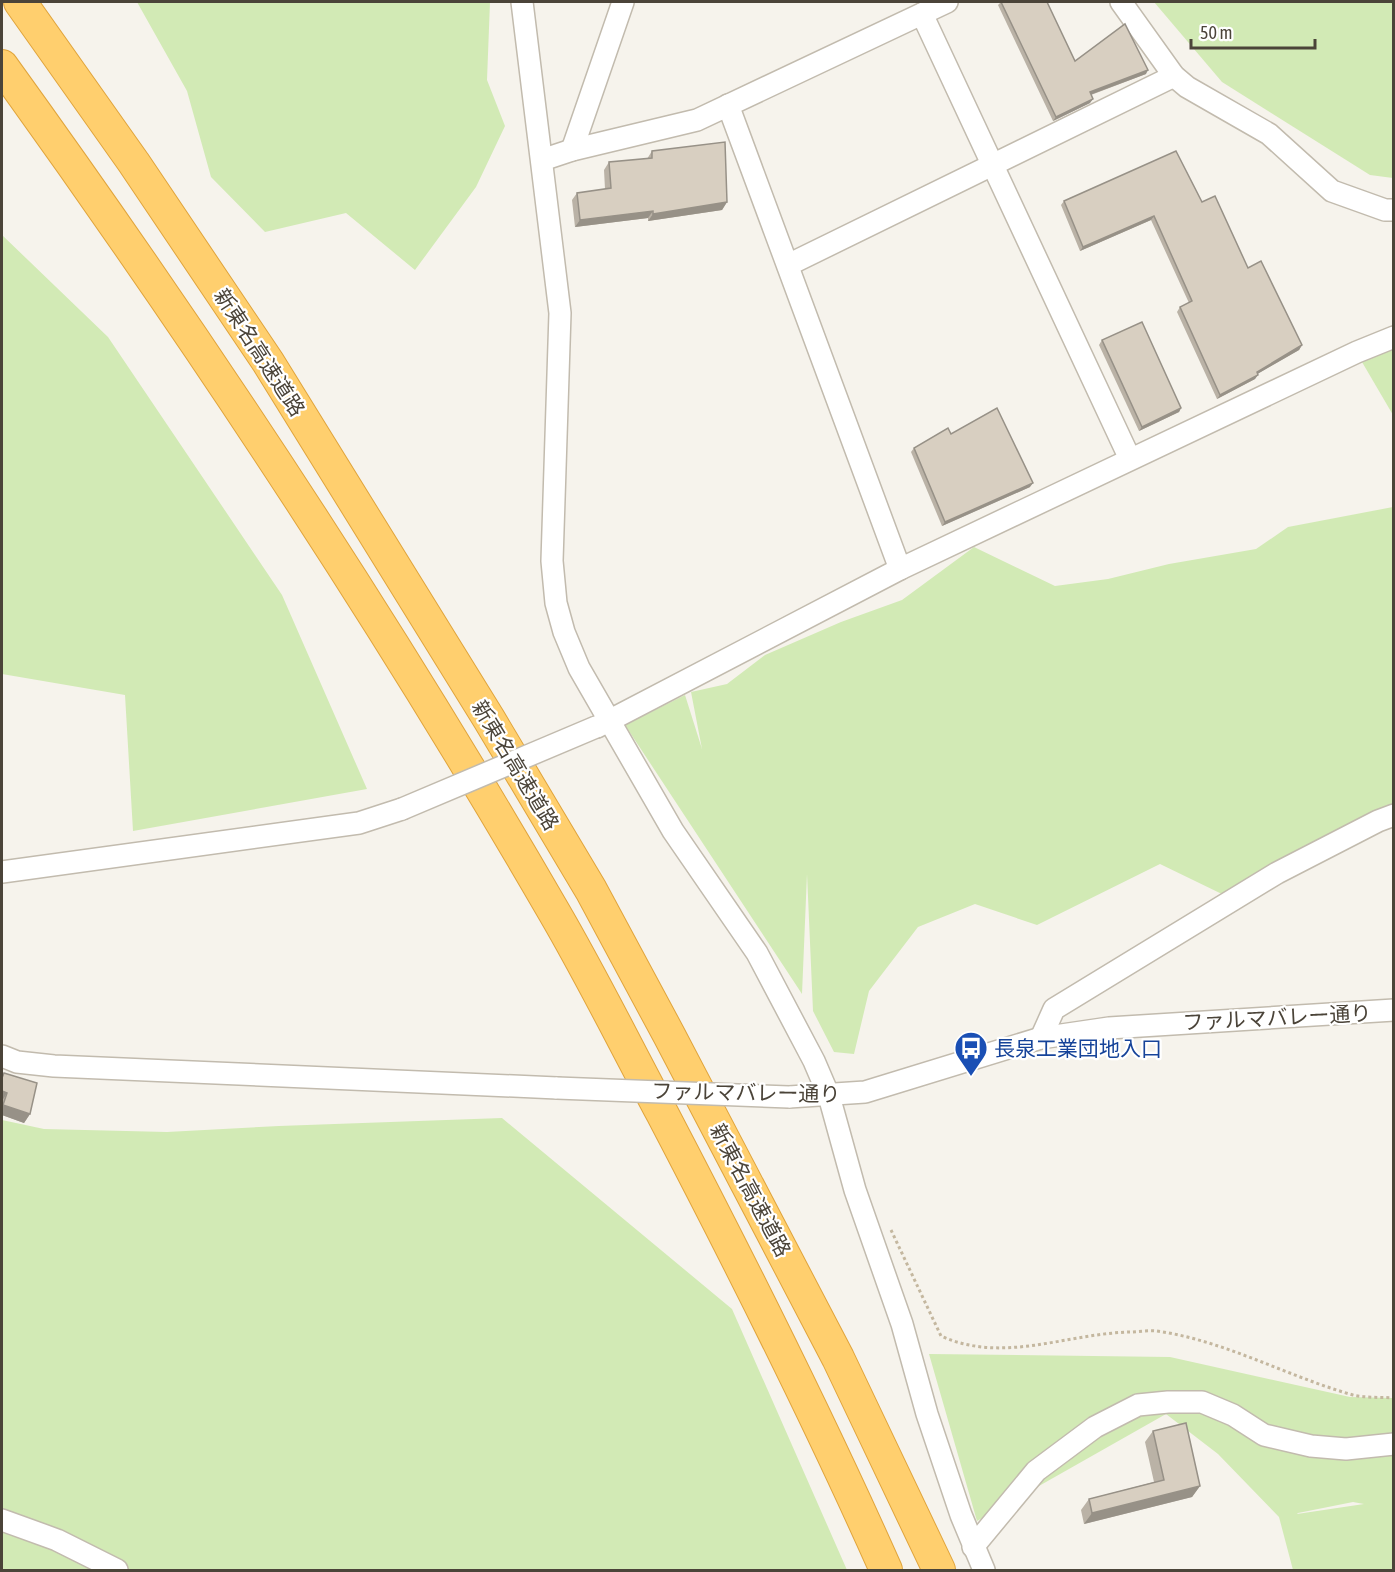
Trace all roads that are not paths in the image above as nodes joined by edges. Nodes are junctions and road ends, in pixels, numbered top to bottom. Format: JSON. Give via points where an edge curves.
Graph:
{"nodes":[{"id":1,"x":20,"y":2,"type":"edge"},
{"id":2,"x":522,"y":2,"type":"edge"},
{"id":3,"x":623,"y":2,"type":"edge"},
{"id":4,"x":947,"y":2,"type":"edge"},
{"id":5,"x":1121,"y":2,"type":"edge"},
{"id":6,"x":922,"y":14,"type":"junction"},
{"id":7,"x":2,"y":66,"type":"edge"},
{"id":8,"x":1174,"y":76,"type":"junction"},
{"id":9,"x":728,"y":105,"type":"junction"},
{"id":10,"x":572,"y":150,"type":"junction"},
{"id":11,"x":542,"y":160,"type":"junction"},
{"id":12,"x":993,"y":165,"type":"junction"},
{"id":13,"x":1394,"y":210,"type":"edge"},
{"id":14,"x":788,"y":264,"type":"junction"},
{"id":15,"x":1394,"y":337,"type":"edge"},
{"id":16,"x":1130,"y":459,"type":"junction"},
{"id":17,"x":900,"y":569,"type":"junction"},
{"id":18,"x":603,"y":724,"type":"junction"},
{"id":19,"x":1394,"y":815,"type":"edge"},
{"id":20,"x":2,"y":872,"type":"edge"},
{"id":21,"x":1394,"y":1011,"type":"edge"},
{"id":22,"x":1041,"y":1038,"type":"junction"},
{"id":23,"x":2,"y":1056,"type":"edge"},
{"id":24,"x":829,"y":1096,"type":"junction"},
{"id":25,"x":1394,"y":1443,"type":"edge"},
{"id":26,"x":2,"y":1520,"type":"edge"},
{"id":27,"x":974,"y":1547,"type":"junction"},
{"id":28,"x":117,"y":1570,"type":"edge"},
{"id":29,"x":886,"y":1570,"type":"edge"},
{"id":30,"x":939,"y":1570,"type":"edge"},
{"id":31,"x":984,"y":1570,"type":"edge"}],
"edges":[{"from":1,"to":30,"type":"highway","name":"新東名高速道路","via":[[268,362],[591,890],[838,1358]]},
{"from":2,"to":11,"type":"street"},
{"from":3,"to":10,"type":"street"},
{"from":4,"to":6,"type":"street"},
{"from":5,"to":8,"type":"street"},
{"from":6,"to":9,"type":"street"},
{"from":6,"to":12,"type":"street"},
{"from":7,"to":29,"type":"highway","name":"新東名高速道路","via":[[231,393],[448,733],[539,885],[798,1378]]},
{"from":8,"to":12,"type":"street"},
{"from":8,"to":13,"type":"street","via":[[1269,134],[1332,191]]},
{"from":9,"to":10,"type":"street","via":[[698,120]]},
{"from":9,"to":14,"type":"street"},
{"from":10,"to":11,"type":"street"},
{"from":11,"to":18,"type":"street","via":[[560,313],[552,561],[556,603],[564,632]]},
{"from":12,"to":14,"type":"street"},
{"from":12,"to":16,"type":"street"},
{"from":14,"to":17,"type":"street"},
{"from":15,"to":16,"type":"street"},
{"from":16,"to":17,"type":"street"},
{"from":17,"to":18,"type":"street"},
{"from":18,"to":20,"type":"street","bridge":true,"via":[[402,809],[359,823]]},
{"from":18,"to":24,"type":"street","via":[[757,953]]},
{"from":19,"to":22,"type":"street","via":[[1277,873],[1054,1009]]},
{"from":21,"to":22,"type":"street","name":"ファルマバレー通り","via":[[1109,1028]]},
{"from":22,"to":24,"type":"street","name":"ファルマバレー通り","via":[[899,1083]]},
{"from":23,"to":24,"type":"street","name":"ファルマバレー通り","bridge":true,"via":[[17,1062],[54,1066]]},
{"from":24,"to":27,"type":"street","via":[[927,1414]]},
{"from":25,"to":27,"type":"street","via":[[1346,1449],[1311,1446],[1264,1436],[1233,1415],[1202,1402],[1138,1405],[1095,1427],[1036,1471]]},
{"from":26,"to":28,"type":"street","via":[[57,1540]]},
{"from":27,"to":31,"type":"street"}]}
